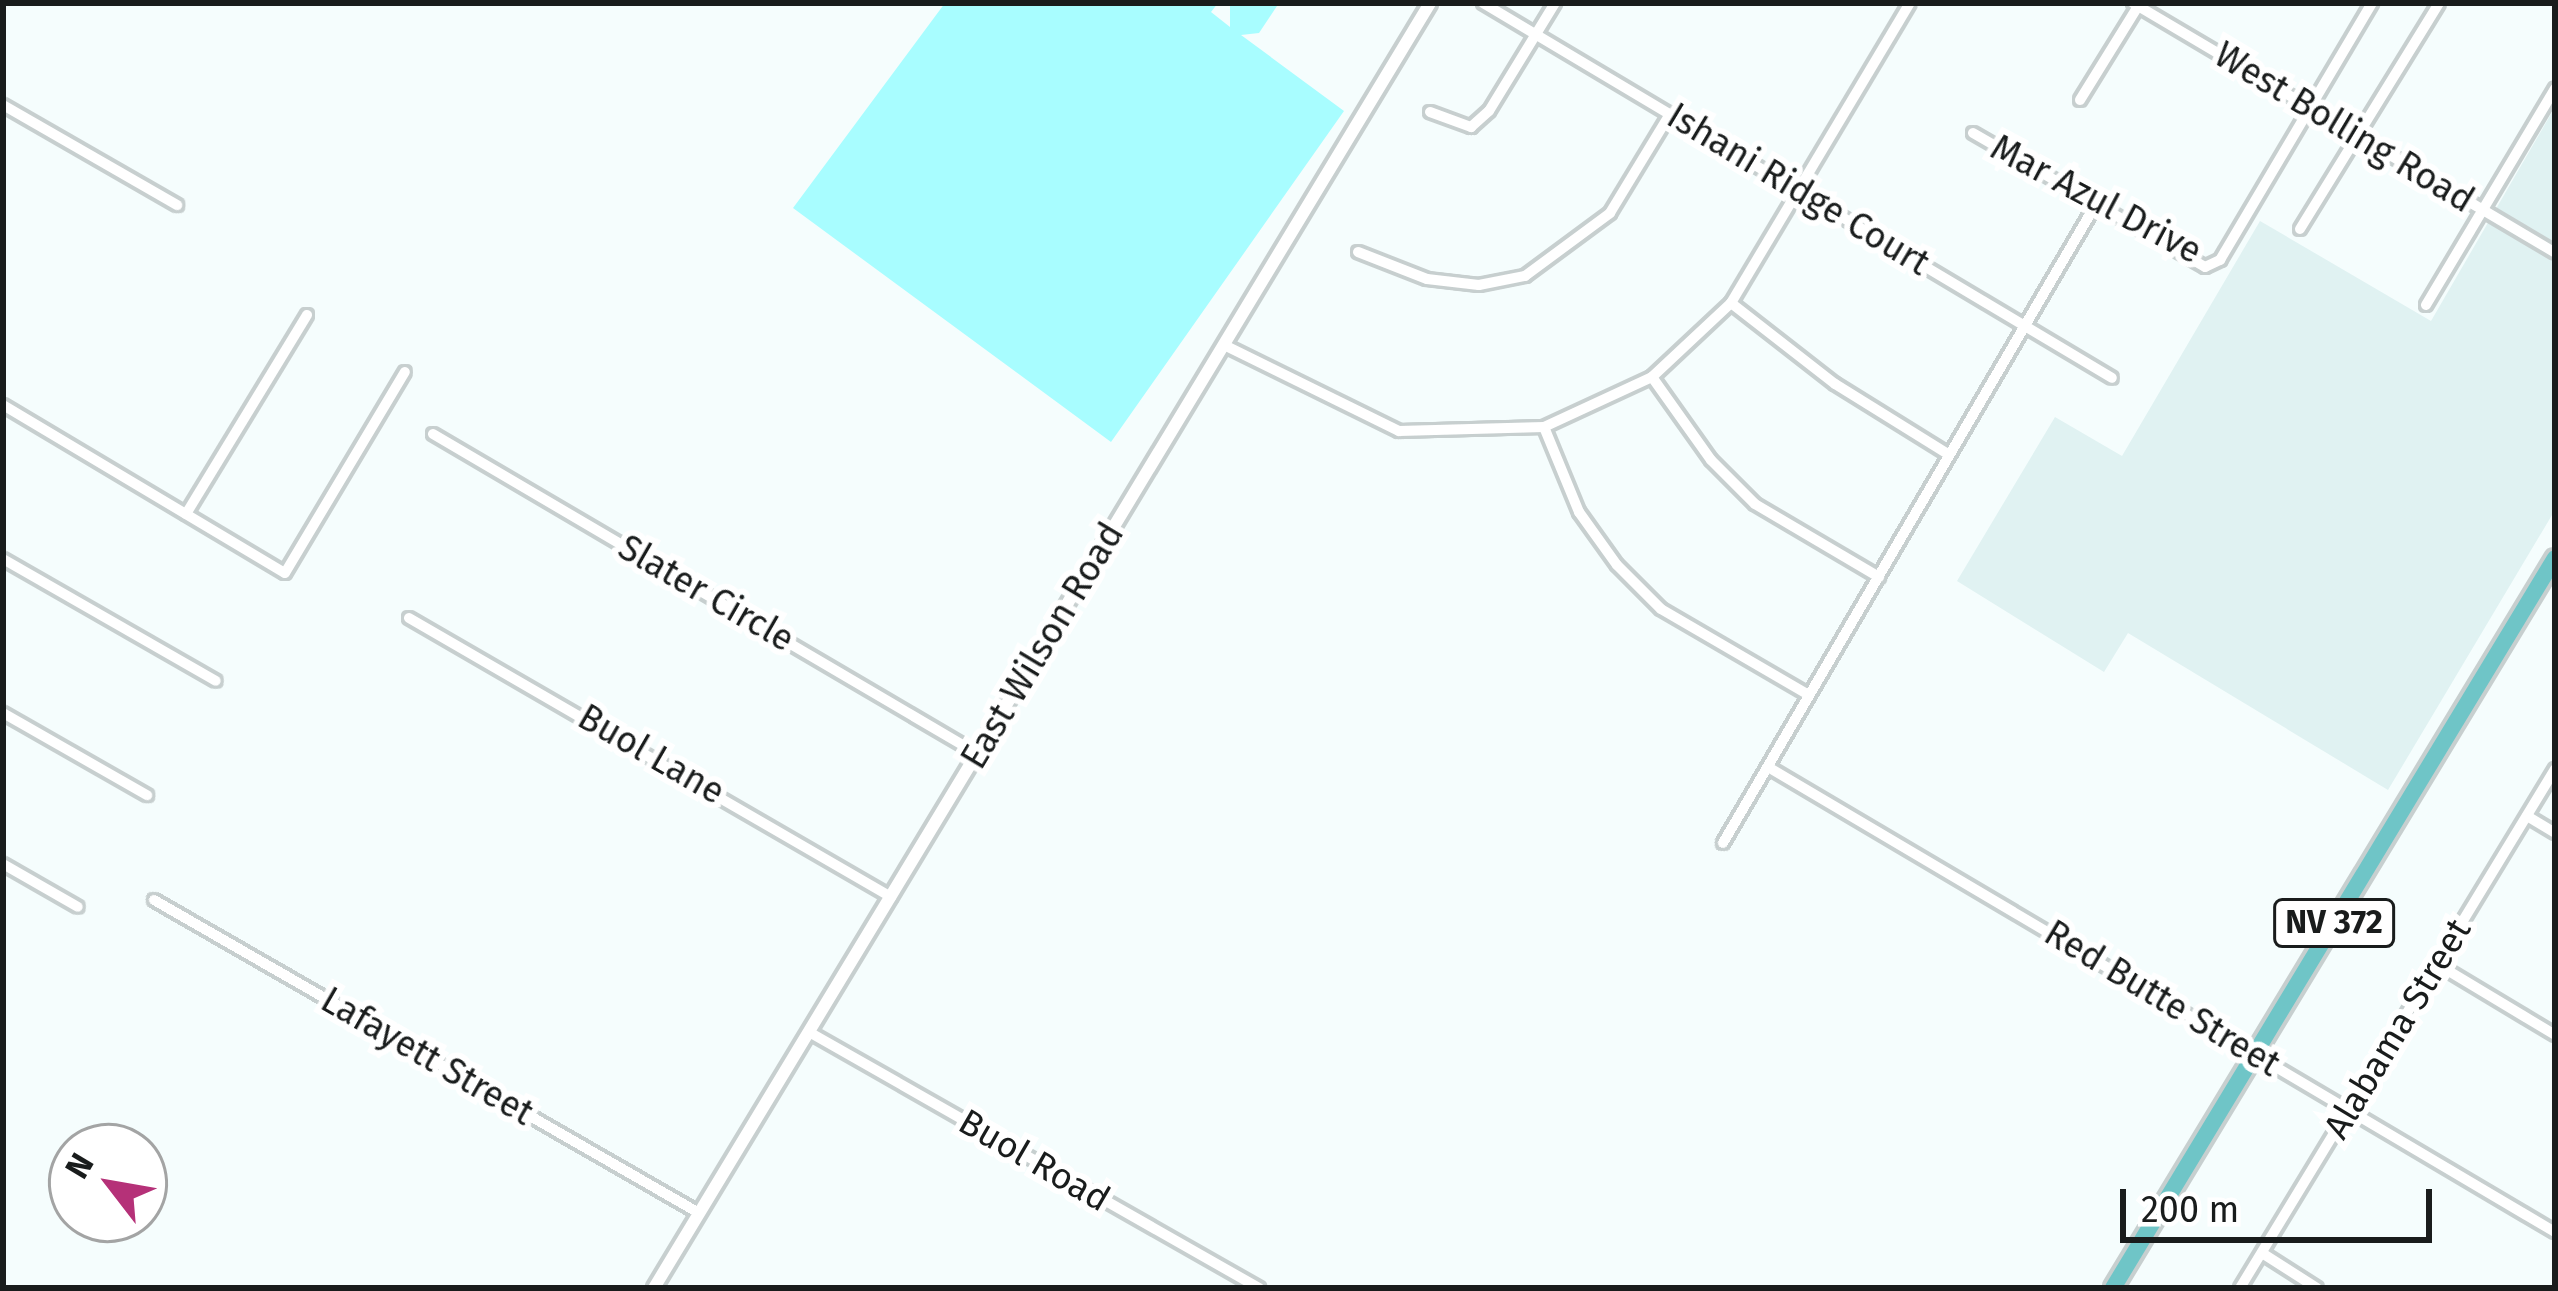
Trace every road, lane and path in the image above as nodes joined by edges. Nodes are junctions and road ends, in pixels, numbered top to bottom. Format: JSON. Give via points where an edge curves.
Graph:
{"nodes":[{"id":1,"x":1430,"y":3,"type":"edge"},
{"id":2,"x":1483,"y":3,"type":"edge"},
{"id":3,"x":1555,"y":3,"type":"edge"},
{"id":4,"x":1910,"y":3,"type":"edge"},
{"id":5,"x":2372,"y":3,"type":"edge"},
{"id":6,"x":2439,"y":3,"type":"edge"},
{"id":7,"x":2137,"y":4,"type":"edge"},
{"id":8,"x":1537,"y":35,"type":"junction"},
{"id":9,"x":2555,"y":89,"type":"edge"},
{"id":10,"x":2080,"y":100,"type":"dead end"},
{"id":11,"x":3,"y":105,"type":"edge"},
{"id":12,"x":2310,"y":108,"type":"junction"},
{"id":13,"x":1430,"y":112,"type":"dead end"},
{"id":14,"x":1670,"y":114,"type":"junction"},
{"id":15,"x":1973,"y":133,"type":"dead end"},
{"id":16,"x":2357,"y":135,"type":"junction"},
{"id":17,"x":1799,"y":191,"type":"junction"},
{"id":18,"x":2096,"y":204,"type":"junction"},
{"id":19,"x":177,"y":205,"type":"dead end"},
{"id":20,"x":2483,"y":210,"type":"junction"},
{"id":21,"x":2300,"y":230,"type":"dead end"},
{"id":22,"x":1358,"y":252,"type":"dead end"},
{"id":23,"x":2555,"y":253,"type":"edge"},
{"id":24,"x":1731,"y":303,"type":"junction"},
{"id":25,"x":2426,"y":305,"type":"dead end"},
{"id":26,"x":307,"y":315,"type":"dead end"},
{"id":27,"x":2024,"y":325,"type":"junction"},
{"id":28,"x":1224,"y":345,"type":"junction"},
{"id":29,"x":405,"y":372,"type":"dead end"},
{"id":30,"x":1652,"y":377,"type":"junction"},
{"id":31,"x":2112,"y":378,"type":"dead end"},
{"id":32,"x":3,"y":405,"type":"edge"},
{"id":33,"x":1544,"y":427,"type":"junction"},
{"id":34,"x":433,"y":434,"type":"dead end"},
{"id":35,"x":1948,"y":454,"type":"junction"},
{"id":36,"x":186,"y":514,"type":"junction"},
{"id":37,"x":2555,"y":558,"type":"edge"},
{"id":38,"x":3,"y":559,"type":"edge"},
{"id":39,"x":1879,"y":577,"type":"junction"},
{"id":40,"x":409,"y":618,"type":"dead end"},
{"id":41,"x":216,"y":681,"type":"dead end"},
{"id":42,"x":1809,"y":694,"type":"junction"},
{"id":43,"x":3,"y":712,"type":"edge"},
{"id":44,"x":978,"y":754,"type":"junction"},
{"id":45,"x":1768,"y":767,"type":"junction"},
{"id":46,"x":2555,"y":769,"type":"edge"},
{"id":47,"x":146,"y":795,"type":"dead end"},
{"id":48,"x":2527,"y":816,"type":"junction"},
{"id":49,"x":2555,"y":833,"type":"edge"},
{"id":50,"x":1723,"y":843,"type":"dead end"},
{"id":51,"x":3,"y":864,"type":"edge"},
{"id":52,"x":890,"y":897,"type":"junction"},
{"id":53,"x":154,"y":901,"type":"dead end"},
{"id":54,"x":78,"y":908,"type":"dead end"},
{"id":55,"x":2437,"y":964,"type":"junction"},
{"id":56,"x":809,"y":1032,"type":"junction"},
{"id":57,"x":2555,"y":1035,"type":"edge"},
{"id":58,"x":2254,"y":1054,"type":"junction"},
{"id":59,"x":2350,"y":1108,"type":"junction"},
{"id":60,"x":699,"y":1213,"type":"junction"},
{"id":61,"x":2555,"y":1232,"type":"edge"},
{"id":62,"x":2262,"y":1253,"type":"junction"},
{"id":63,"x":654,"y":1288,"type":"edge"},
{"id":64,"x":1259,"y":1288,"type":"edge"},
{"id":65,"x":2113,"y":1288,"type":"edge"},
{"id":66,"x":2240,"y":1288,"type":"edge"},
{"id":67,"x":2317,"y":1288,"type":"edge"}],
"edges":[{"from":1,"to":28,"type":"street","name":"East Wilson Road"},
{"from":2,"to":8,"type":"street","name":"Ishani Ridge Court"},
{"from":3,"to":8,"type":"street"},
{"from":4,"to":17,"type":"street"},
{"from":5,"to":12,"type":"street"},
{"from":6,"to":16,"type":"street"},
{"from":7,"to":10,"type":"street"},
{"from":7,"to":12,"type":"street","name":"West Bolling Road"},
{"from":8,"to":13,"type":"street","via":[[1471,127]]},
{"from":8,"to":14,"type":"street","name":"Ishani Ridge Court"},
{"from":9,"to":20,"type":"street"},
{"from":11,"to":19,"type":"street"},
{"from":12,"to":16,"type":"street","name":"West Bolling Road"},
{"from":12,"to":18,"type":"street","name":"Mar Azul Drive","via":[[2220,260],[2205,267]]},
{"from":14,"to":17,"type":"street","name":"Ishani Ridge Court"},
{"from":14,"to":22,"type":"street","via":[[1610,213],[1525,276],[1479,285],[1427,279]]},
{"from":15,"to":18,"type":"street","name":"Mar Azul Drive"},
{"from":16,"to":20,"type":"street","name":"West Bolling Road"},
{"from":16,"to":21,"type":"street"},
{"from":17,"to":24,"type":"street"},
{"from":17,"to":27,"type":"street","name":"Ishani Ridge Court"},
{"from":18,"to":27,"type":"street"},
{"from":20,"to":23,"type":"street","name":"West Bolling Road"},
{"from":20,"to":25,"type":"street"},
{"from":24,"to":30,"type":"street"},
{"from":24,"to":35,"type":"street","via":[[1835,384]]},
{"from":26,"to":36,"type":"street"},
{"from":27,"to":31,"type":"street","name":"Ishani Ridge Court"},
{"from":27,"to":35,"type":"street"},
{"from":28,"to":33,"type":"street","via":[[1400,431]]},
{"from":28,"to":44,"type":"street","name":"East Wilson Road"},
{"from":29,"to":36,"type":"street","via":[[285,573]]},
{"from":30,"to":33,"type":"street"},
{"from":30,"to":39,"type":"street","via":[[1711,460],[1756,504]]},
{"from":32,"to":36,"type":"street"},
{"from":33,"to":42,"type":"street","via":[[1579,512],[1646,594]]},
{"from":34,"to":44,"type":"street","name":"Slater Circle"},
{"from":35,"to":39,"type":"street"},
{"from":37,"to":58,"type":"main road","number":"NV 372"},
{"from":38,"to":41,"type":"street"},
{"from":39,"to":42,"type":"street"},
{"from":40,"to":52,"type":"street","name":"Buol Lane"},
{"from":42,"to":45,"type":"street"},
{"from":43,"to":47,"type":"street"},
{"from":44,"to":52,"type":"street","name":"East Wilson Road"},
{"from":45,"to":50,"type":"street"},
{"from":45,"to":58,"type":"street","name":"Red Butte Street"},
{"from":46,"to":48,"type":"street","name":"Alabama Street"},
{"from":48,"to":49,"type":"street"},
{"from":48,"to":55,"type":"street","name":"Alabama Street"},
{"from":51,"to":54,"type":"street"},
{"from":52,"to":56,"type":"street","name":"East Wilson Road"},
{"from":53,"to":60,"type":"street","name":"Lafayett Street"},
{"from":55,"to":57,"type":"street"},
{"from":55,"to":59,"type":"street","name":"Alabama Street"},
{"from":56,"to":60,"type":"street","name":"East Wilson Road"},
{"from":56,"to":64,"type":"street","name":"Buol Road"},
{"from":58,"to":59,"type":"street","name":"Red Butte Street"},
{"from":58,"to":65,"type":"main road","number":"NV 372"},
{"from":59,"to":61,"type":"street","name":"Red Butte Street"},
{"from":59,"to":62,"type":"street","name":"Alabama Street"},
{"from":60,"to":63,"type":"street","name":"East Wilson Road"},
{"from":62,"to":66,"type":"street","name":"Alabama Street"},
{"from":62,"to":67,"type":"street"}]}
